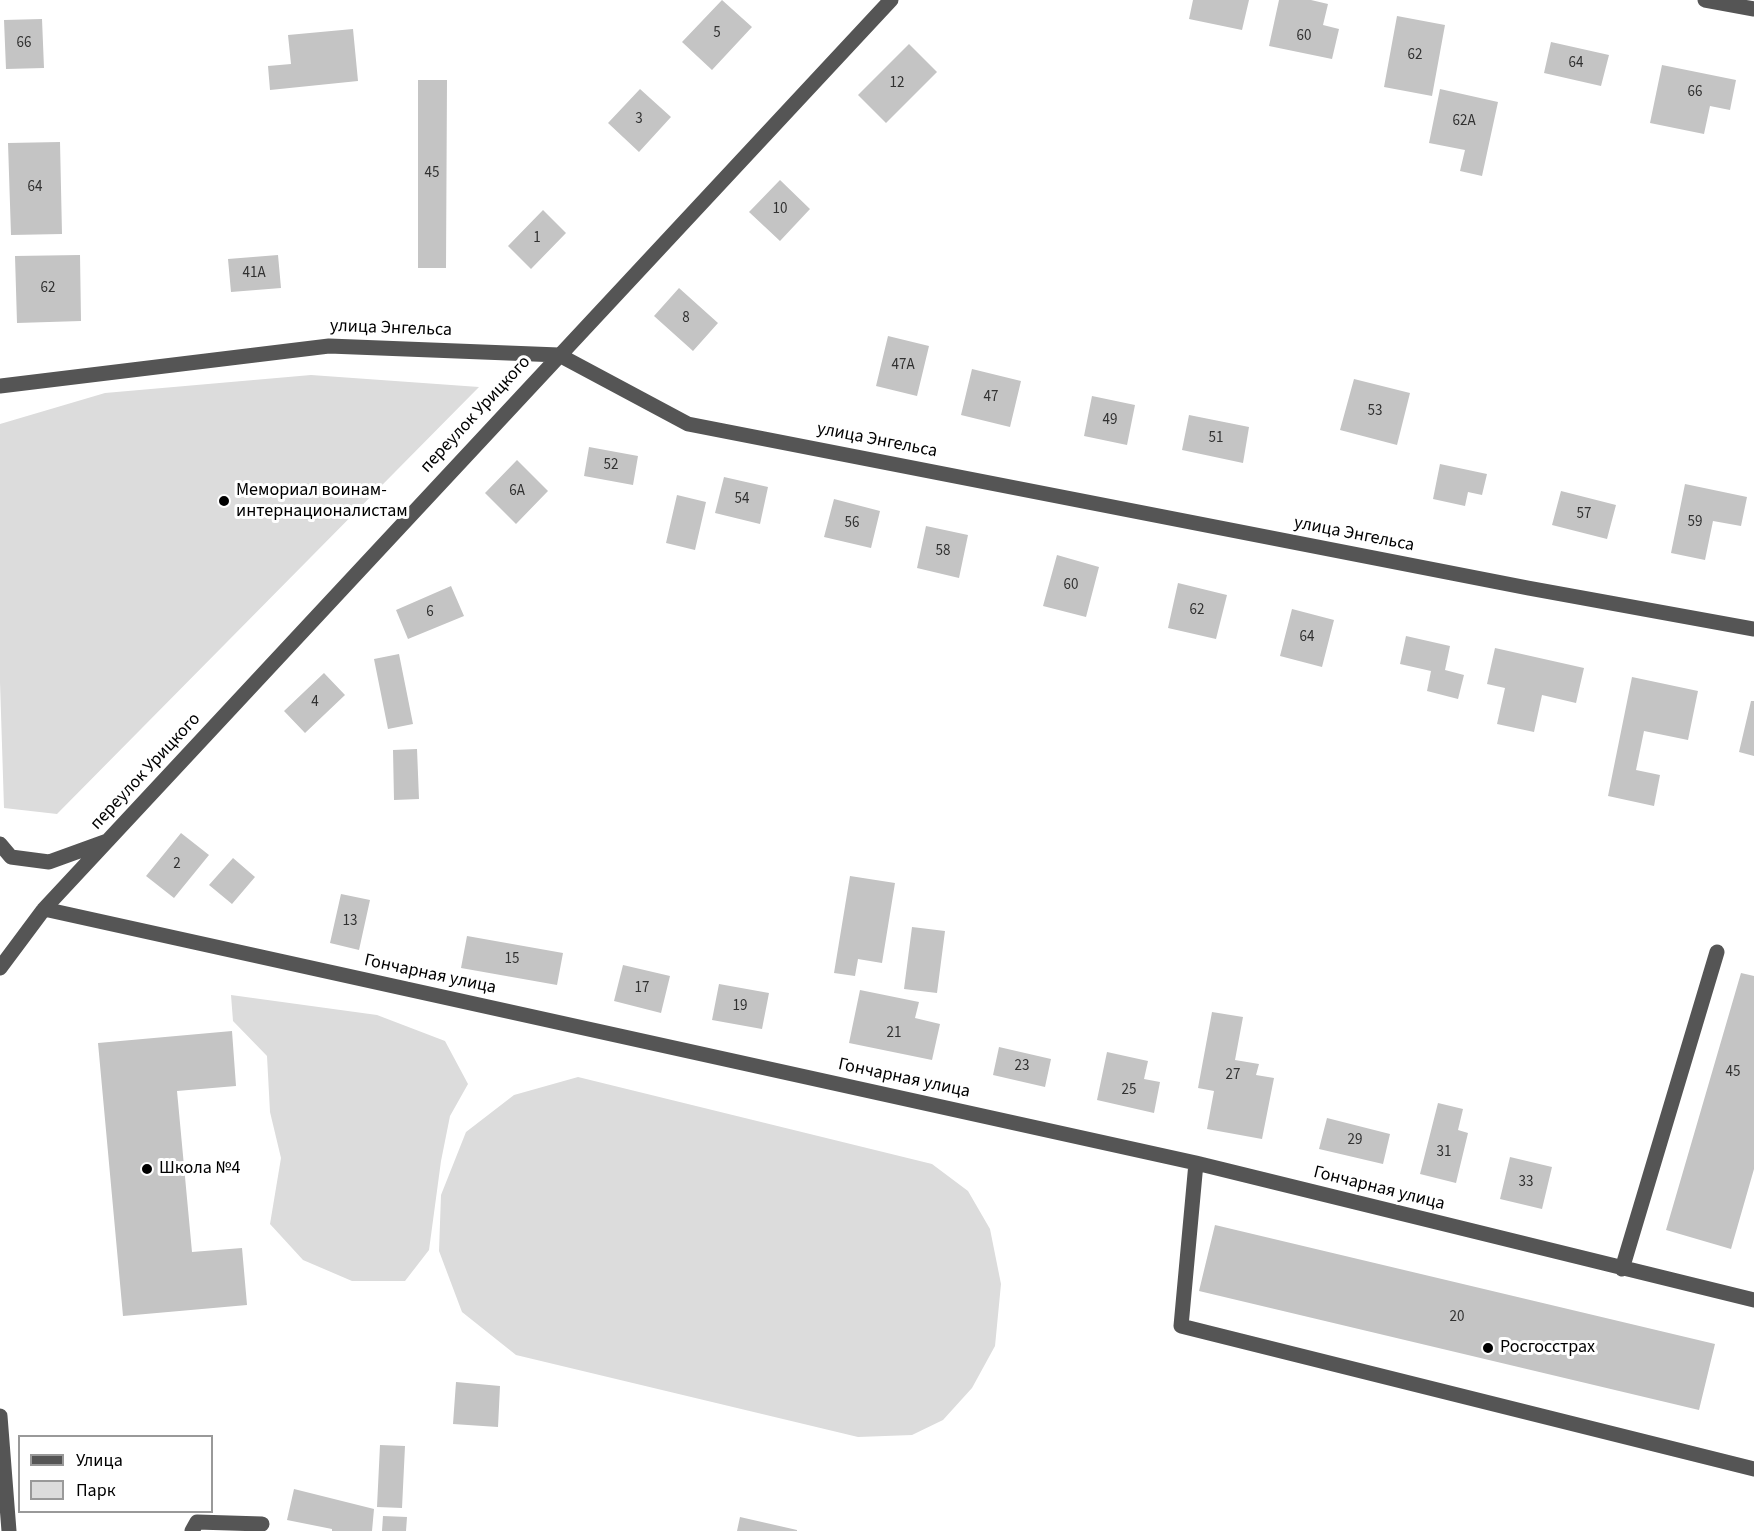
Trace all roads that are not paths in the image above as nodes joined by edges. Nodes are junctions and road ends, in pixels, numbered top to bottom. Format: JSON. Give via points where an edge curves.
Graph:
{"nodes":[{"id":1,"x":891,"y":0,"type":"edge"},
{"id":2,"x":1705,"y":0,"type":"edge"},
{"id":3,"x":1754,"y":9,"type":"edge"},
{"id":4,"x":559,"y":355,"type":"junction"},
{"id":5,"x":0,"y":386,"type":"edge"},
{"id":6,"x":1754,"y":629,"type":"edge"},
{"id":7,"x":111,"y":839,"type":"junction"},
{"id":8,"x":0,"y":844,"type":"edge"},
{"id":9,"x":44,"y":909,"type":"junction"},
{"id":10,"x":1718,"y":952,"type":"dead end"},
{"id":11,"x":0,"y":968,"type":"edge"},
{"id":12,"x":1196,"y":1163,"type":"junction"},
{"id":13,"x":1622,"y":1269,"type":"junction"},
{"id":14,"x":1754,"y":1300,"type":"edge"},
{"id":15,"x":0,"y":1416,"type":"edge"},
{"id":16,"x":1754,"y":1468,"type":"edge"},
{"id":17,"x":261,"y":1524,"type":"dead end"},
{"id":18,"x":9,"y":1531,"type":"edge"},
{"id":19,"x":192,"y":1531,"type":"edge"}],
"edges":[{"from":1,"to":4,"type":"street","name":"переулок Урицкого"},
{"from":2,"to":3,"type":"street"},
{"from":4,"to":5,"type":"street","name":"улица Энгельса","via":[[329,346]]},
{"from":4,"to":6,"type":"street","name":"улица Энгельса","via":[[688,424]]},
{"from":4,"to":7,"type":"street","name":"переулок Урицкого"},
{"from":7,"to":8,"type":"street","via":[[49,862],[11,857]]},
{"from":7,"to":9,"type":"street","name":"переулок Урицкого"},
{"from":9,"to":11,"type":"street","name":"переулок Урицкого"},
{"from":9,"to":12,"type":"street","name":"Гончарная улица"},
{"from":10,"to":13,"type":"street"},
{"from":12,"to":13,"type":"street","name":"Гончарная улица"},
{"from":12,"to":16,"type":"street","via":[[1181,1326]]},
{"from":13,"to":14,"type":"street","name":"Гончарная улица"},
{"from":15,"to":18,"type":"street"},
{"from":17,"to":19,"type":"street","via":[[197,1521]]}]}
